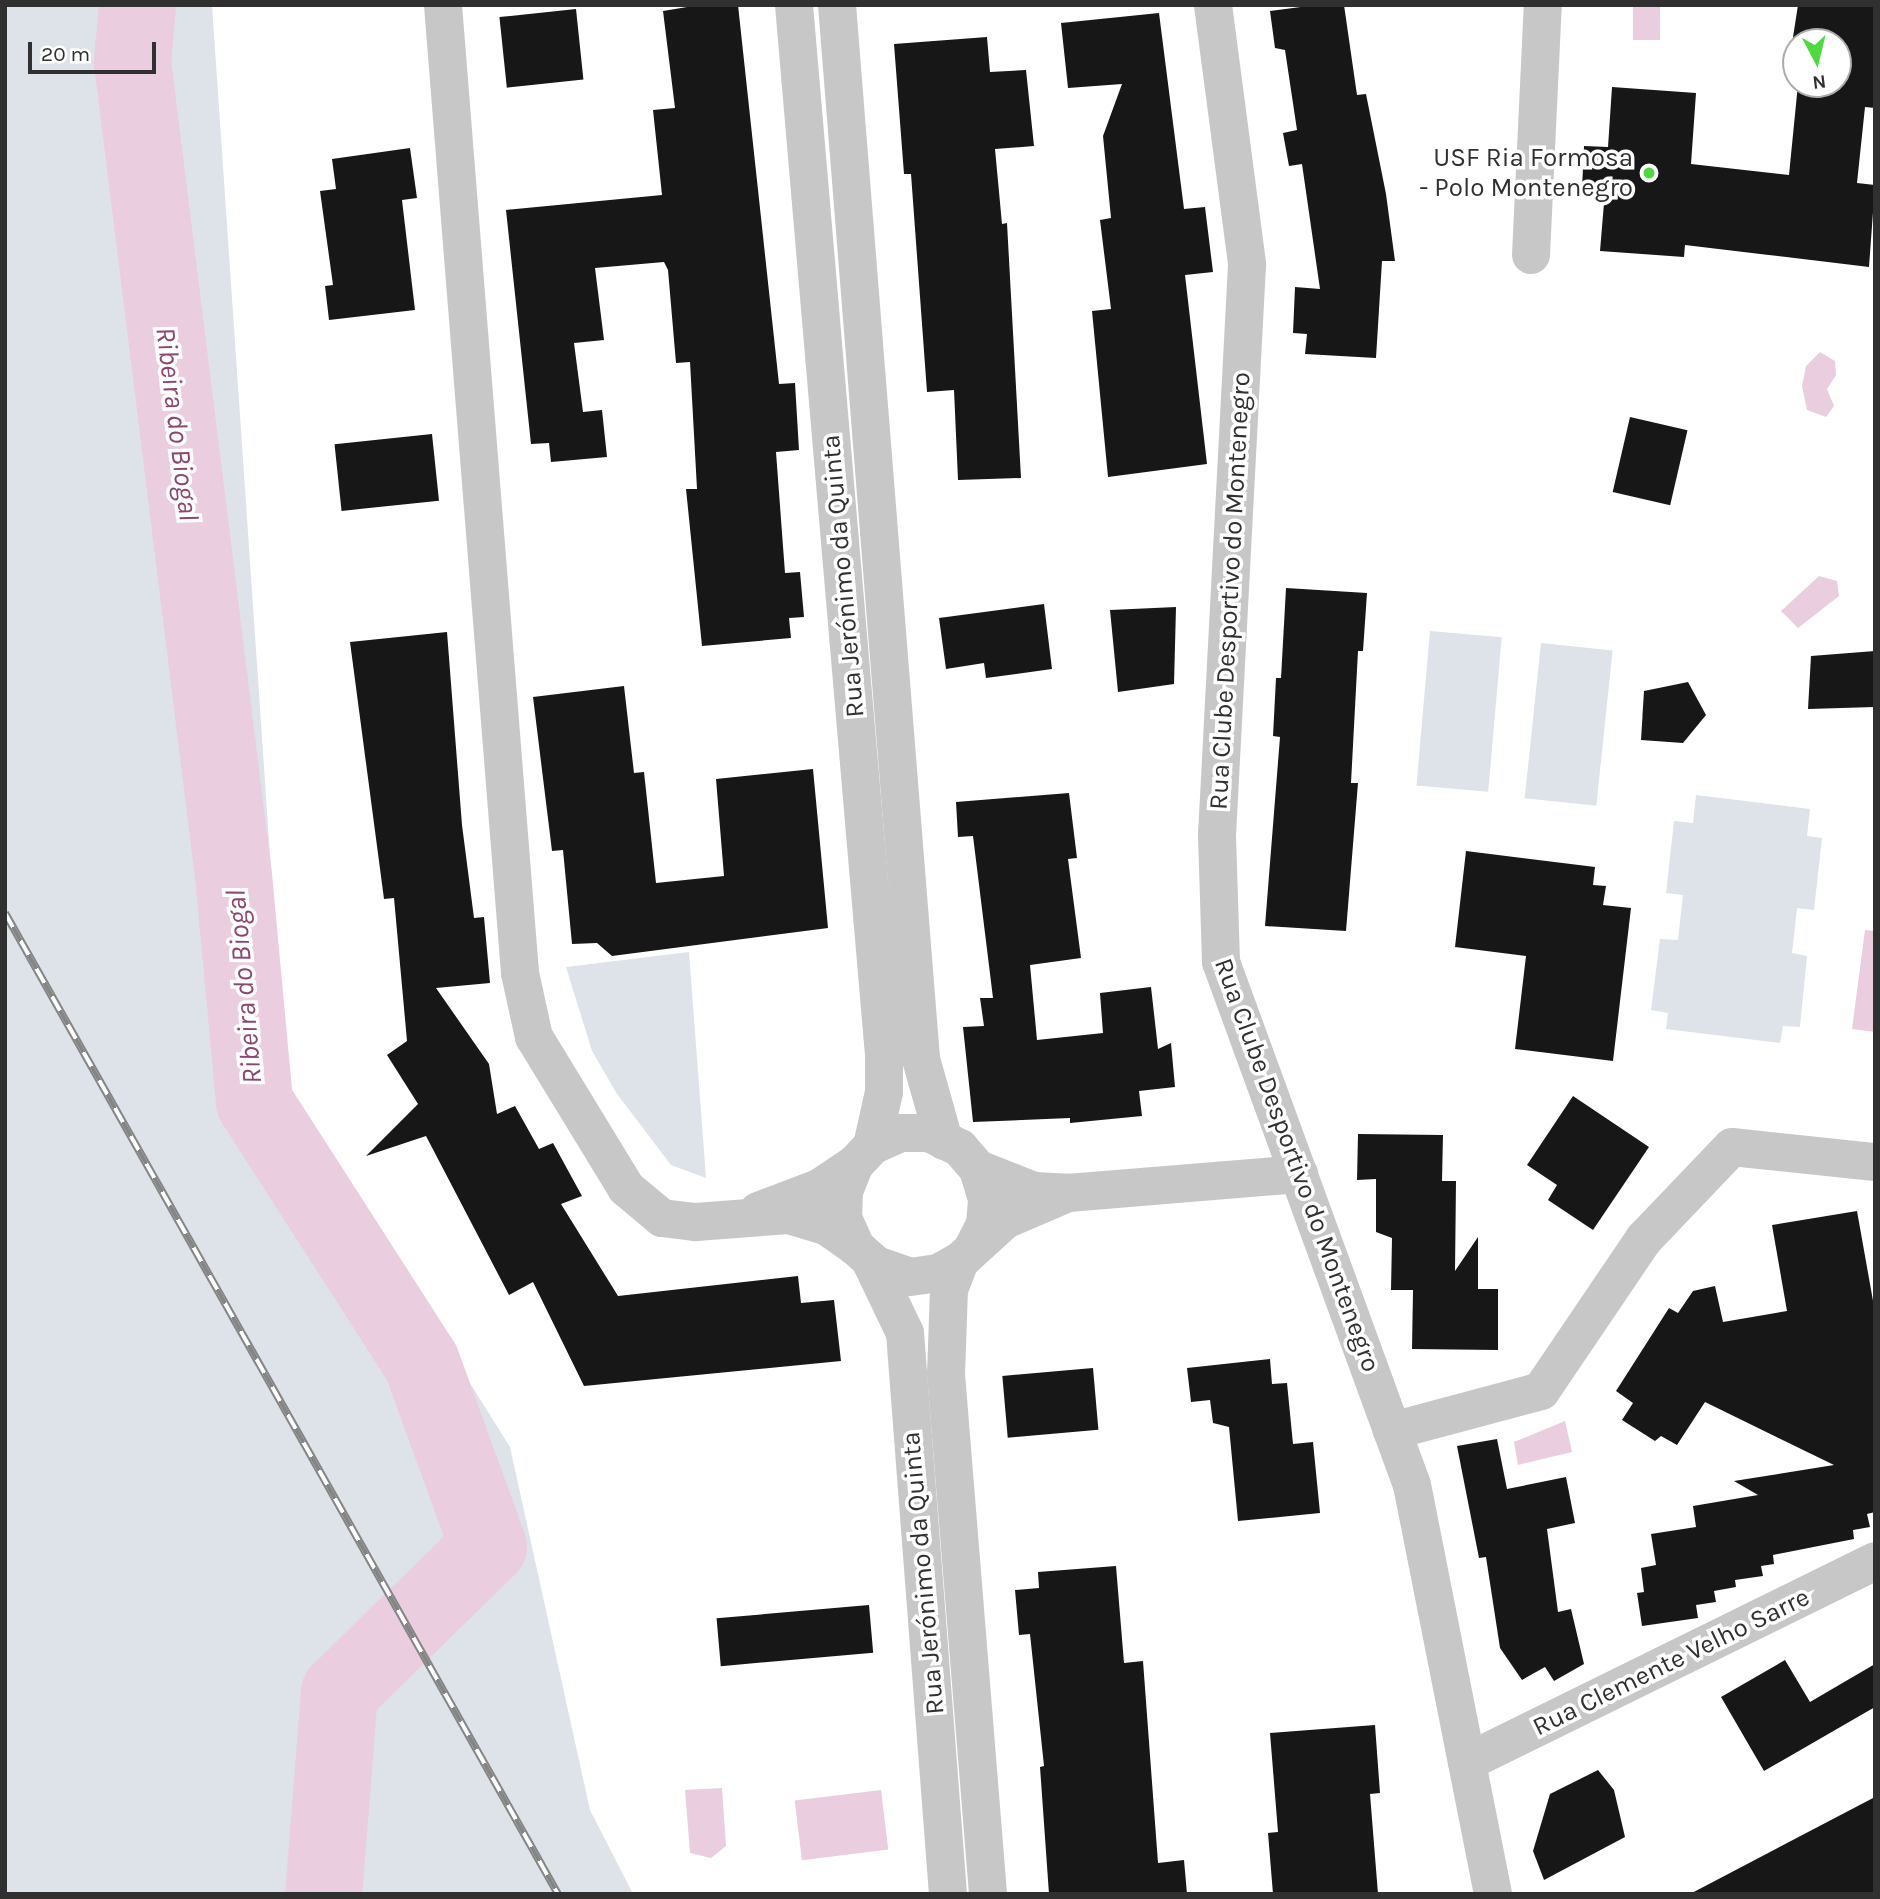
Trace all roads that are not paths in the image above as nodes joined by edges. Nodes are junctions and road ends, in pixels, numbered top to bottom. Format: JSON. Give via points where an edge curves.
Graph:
{"nodes":[{"id":1,"x":443,"y":5,"type":"edge"},
{"id":2,"x":794,"y":5,"type":"edge"},
{"id":3,"x":836,"y":5,"type":"edge"},
{"id":4,"x":1213,"y":5,"type":"edge"},
{"id":5,"x":1543,"y":5,"type":"edge"},
{"id":6,"x":1531,"y":255,"type":"dead end"},
{"id":7,"x":944,"y":1141,"type":"junction"},
{"id":8,"x":864,"y":1155,"type":"junction"},
{"id":9,"x":1875,"y":1162,"type":"edge"},
{"id":10,"x":978,"y":1169,"type":"junction"},
{"id":11,"x":1298,"y":1174,"type":"junction"},
{"id":12,"x":1068,"y":1193,"type":"junction"},
{"id":13,"x":749,"y":1214,"type":"junction"},
{"id":14,"x":863,"y":1253,"type":"junction"},
{"id":15,"x":967,"y":1254,"type":"junction"},
{"id":16,"x":1392,"y":1432,"type":"junction"},
{"id":17,"x":1875,"y":1561,"type":"edge"},
{"id":18,"x":1467,"y":1762,"type":"junction"},
{"id":19,"x":948,"y":1894,"type":"edge"},
{"id":20,"x":988,"y":1894,"type":"edge"},
{"id":21,"x":1493,"y":1894,"type":"edge"}],
"edges":[{"from":1,"to":13,"type":"street","via":[[520,973],[534,1037],[626,1188],[662,1219],[696,1222]]},
{"from":2,"to":8,"type":"street","name":"Rua Jerónimo da Quinta","via":[[884,1055],[884,1092]]},
{"from":3,"to":7,"type":"street","name":"Rua Jerónimo da Quinta","via":[[921,1059]]},
{"from":4,"to":11,"type":"street","name":"Rua Clube Desportivo do Montenegro","via":[[1247,265],[1216,910],[1222,962]]},
{"from":5,"to":6,"type":"street"},
{"from":7,"to":8,"type":"street","via":[[929,1133],[901,1133]]},
{"from":7,"to":10,"type":"street","via":[[960,1148]]},
{"from":8,"to":13,"type":"street","via":[[819,1188]]},
{"from":8,"to":14,"type":"street","name":"Rua Jerónimo da Quinta","via":[[844,1191],[843,1218]]},
{"from":9,"to":16,"type":"street","via":[[1732,1147],[1644,1239],[1541,1391]]},
{"from":10,"to":12,"type":"street","via":[[1034,1191]]},
{"from":10,"to":15,"type":"street","name":"Rua Jerónimo da Quinta","via":[[987,1199],[985,1224]]},
{"from":11,"to":12,"type":"street"},
{"from":11,"to":16,"type":"street","name":"Rua Clube Desportivo do Montenegro"},
{"from":12,"to":15,"type":"street","via":[[1029,1206]]},
{"from":13,"to":14,"type":"street","via":[[826,1226]]},
{"from":14,"to":15,"type":"street","via":[[910,1277],[938,1273]]},
{"from":14,"to":19,"type":"street","name":"Rua Jerónimo da Quinta","via":[[905,1333]]},
{"from":15,"to":20,"type":"street","name":"Rua Jerónimo da Quinta","via":[[949,1289],[946,1374]]},
{"from":16,"to":18,"type":"street","name":"Rua Clube Desportivo do Montenegro","via":[[1412,1485]]},
{"from":17,"to":18,"type":"street","name":"Rua Clemente Velho Sarre"},
{"from":18,"to":21,"type":"street","name":"Rua Clube Desportivo do Montenegro"}]}
